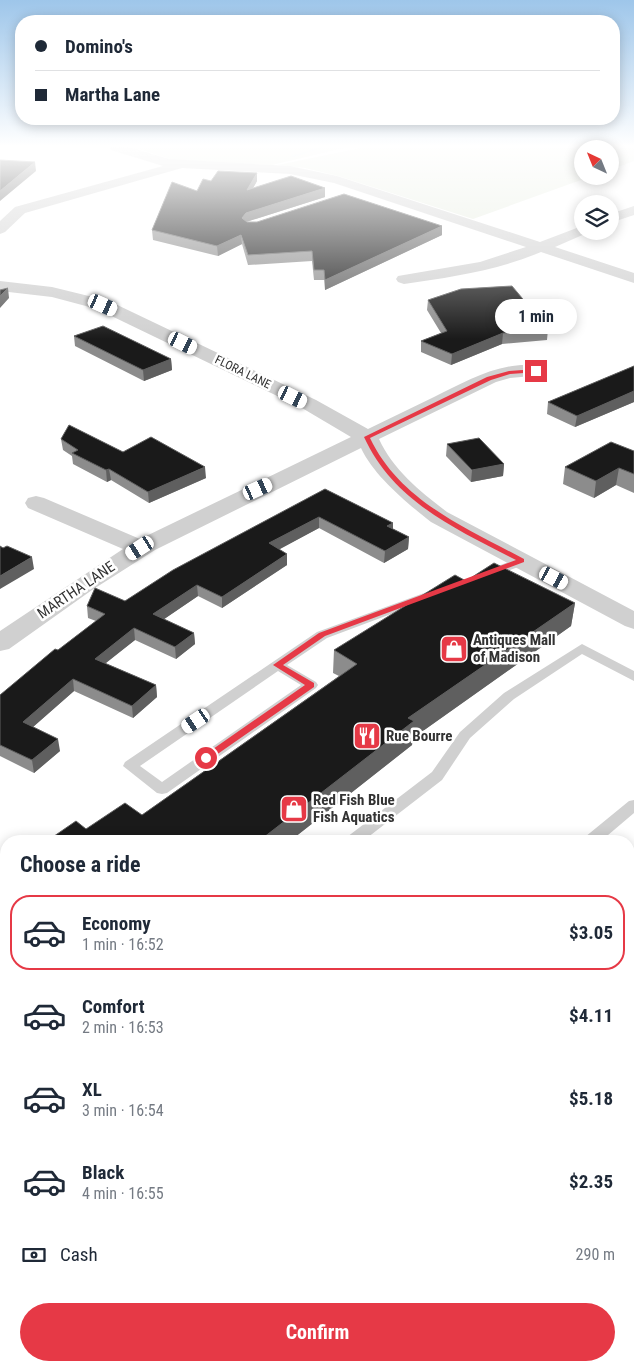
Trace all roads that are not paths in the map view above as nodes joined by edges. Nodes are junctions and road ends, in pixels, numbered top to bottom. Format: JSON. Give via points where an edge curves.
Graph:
{"nodes":[{"id":1,"x":19,"y":211,"type":"edge"},
{"id":2,"x":430,"y":211,"type":"edge"},
{"id":3,"x":631,"y":211,"type":"edge"},
{"id":4,"x":619,"y":216,"type":"edge"},
{"id":5,"x":0,"y":230,"type":"edge"},
{"id":6,"x":574,"y":233,"type":"edge"},
{"id":7,"x":540,"y":247,"type":"junction"},
{"id":8,"x":634,"y":278,"type":"edge"},
{"id":9,"x":404,"y":279,"type":"dead end"},
{"id":10,"x":0,"y":286,"type":"edge"},
{"id":11,"x":536,"y":371,"type":"dead end"},
{"id":12,"x":367,"y":437,"type":"junction"},
{"id":13,"x":36,"y":503,"type":"dead end"},
{"id":14,"x":140,"y":548,"type":"junction"},
{"id":15,"x":522,"y":561,"type":"junction"},
{"id":16,"x":478,"y":577,"type":"edge"},
{"id":17,"x":441,"y":591,"type":"edge"},
{"id":18,"x":634,"y":621,"type":"edge"},
{"id":19,"x":0,"y":642,"type":"edge"},
{"id":20,"x":277,"y":665,"type":"junction"},
{"id":21,"x":634,"y":677,"type":"edge"},
{"id":22,"x":634,"y":804,"type":"edge"},
{"id":23,"x":361,"y":835,"type":"edge"},
{"id":24,"x":598,"y":835,"type":"edge"}],
"edges":[{"from":1,"to":5,"type":"street"},
{"from":2,"to":7,"type":"street"},
{"from":3,"to":4,"type":"street"},
{"from":6,"to":7,"type":"street"},
{"from":7,"to":8,"type":"street"},
{"from":7,"to":9,"type":"street","via":[[482,268]]},
{"from":10,"to":12,"type":"street","name":"FLORA LANE","via":[[53,291],[103,305],[309,404]]},
{"from":11,"to":12,"type":"street","name":"MARTHA LANE","via":[[509,372],[489,378]]},
{"from":12,"to":14,"type":"street","name":"MARTHA LANE"},
{"from":12,"to":15,"type":"street","via":[[376,457],[414,498],[440,517]]},
{"from":13,"to":14,"type":"street"},
{"from":14,"to":19,"type":"street","name":"MARTHA LANE"},
{"from":15,"to":16,"type":"lane"},
{"from":15,"to":18,"type":"street"},
{"from":17,"to":20,"type":"lane","via":[[322,635]]},
{"from":20,"to":20,"type":"lane","via":[[245,688],[130,766],[162,789],[311,685]]},
{"from":21,"to":23,"type":"lane","via":[[582,648],[509,696],[465,734],[437,776]]},
{"from":22,"to":24,"type":"lane"}]}
